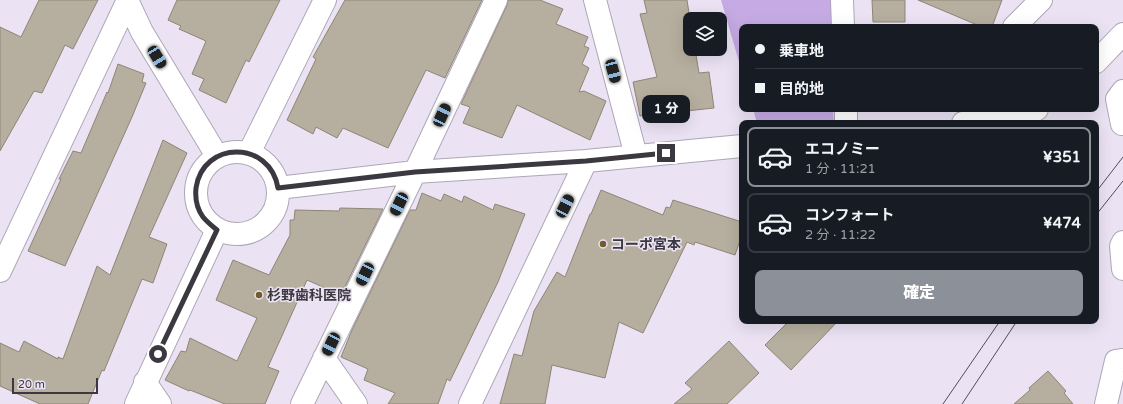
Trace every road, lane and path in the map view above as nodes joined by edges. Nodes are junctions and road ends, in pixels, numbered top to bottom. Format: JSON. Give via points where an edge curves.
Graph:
{"nodes":[{"id":1,"x":127,"y":0,"type":"edge"},
{"id":2,"x":325,"y":0,"type":"edge"},
{"id":3,"x":496,"y":0,"type":"edge"},
{"id":4,"x":595,"y":0,"type":"edge"},
{"id":5,"x":842,"y":0,"type":"edge"},
{"id":6,"x":1023,"y":0,"type":"edge"},
{"id":7,"x":1041,"y":0,"type":"edge"},
{"id":8,"x":843,"y":24,"type":"edge"},
{"id":9,"x":1014,"y":24,"type":"edge"},
{"id":10,"x":1016,"y":24,"type":"edge"},
{"id":11,"x":1123,"y":34,"type":"edge"},
{"id":12,"x":1099,"y":59,"type":"edge"},
{"id":13,"x":1123,"y":91,"type":"edge"},
{"id":14,"x":1033,"y":112,"type":"edge"},
{"id":15,"x":990,"y":120,"type":"edge"},
{"id":16,"x":1122,"y":124,"type":"edge"},
{"id":17,"x":739,"y":146,"type":"edge"},
{"id":18,"x":249,"y":153,"type":"junction"},
{"id":19,"x":217,"y":156,"type":"junction"},
{"id":20,"x":636,"y":156,"type":"junction"},
{"id":21,"x":586,"y":161,"type":"junction"},
{"id":22,"x":415,"y":172,"type":"junction"},
{"id":23,"x":278,"y":188,"type":"junction"},
{"id":24,"x":217,"y":230,"type":"junction"},
{"id":25,"x":1123,"y":242,"type":"edge"},
{"id":26,"x":1123,"y":269,"type":"edge"},
{"id":27,"x":0,"y":271,"type":"edge"},
{"id":28,"x":324,"y":358,"type":"junction"},
{"id":29,"x":1123,"y":360,"type":"edge"},
{"id":30,"x":145,"y":382,"type":"junction"},
{"id":31,"x":136,"y":404,"type":"edge"},
{"id":32,"x":160,"y":404,"type":"edge"},
{"id":33,"x":302,"y":404,"type":"edge"},
{"id":34,"x":356,"y":404,"type":"edge"},
{"id":35,"x":470,"y":404,"type":"edge"},
{"id":36,"x":1106,"y":404,"type":"edge"}],
"edges":[{"from":1,"to":19,"type":"street","via":[[142,32]]},
{"from":1,"to":27,"type":"street"},
{"from":2,"to":18,"type":"street"},
{"from":3,"to":22,"type":"street"},
{"from":4,"to":20,"type":"street"},
{"from":5,"to":8,"type":"street"},
{"from":6,"to":9,"type":"street"},
{"from":7,"to":10,"type":"street"},
{"from":11,"to":12,"type":"street"},
{"from":13,"to":16,"type":"street","via":[[1117,99]]},
{"from":14,"to":15,"type":"street","via":[[1027,116]]},
{"from":17,"to":20,"type":"street"},
{"from":18,"to":19,"type":"street","via":[[237,151]]},
{"from":18,"to":23,"type":"street","via":[[270,167]]},
{"from":19,"to":24,"type":"street","via":[[203,168],[195,192],[197,206],[203,217]]},
{"from":20,"to":21,"type":"street"},
{"from":21,"to":22,"type":"street"},
{"from":21,"to":35,"type":"street"},
{"from":22,"to":23,"type":"street"},
{"from":22,"to":28,"type":"street"},
{"from":23,"to":24,"type":"street","via":[[277,203],[272,216],[263,225],[251,232],[238,234]]},
{"from":24,"to":30,"type":"street"},
{"from":25,"to":26,"type":"street"},
{"from":28,"to":33,"type":"street"},
{"from":28,"to":34,"type":"street"},
{"from":29,"to":36,"type":"street","via":[[1116,361]]},
{"from":30,"to":31,"type":"street"},
{"from":30,"to":32,"type":"street"}]}
